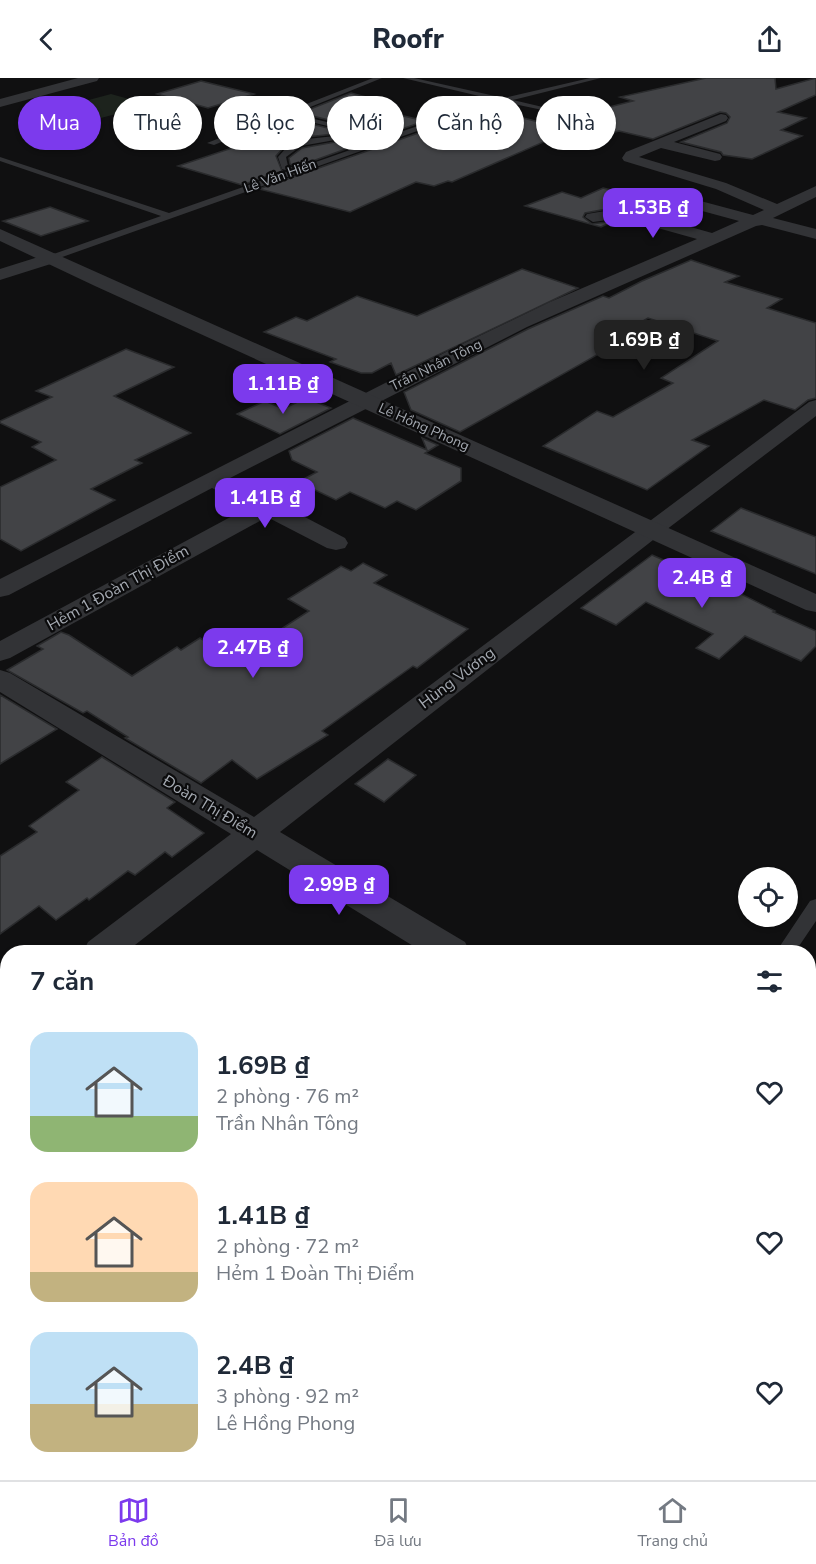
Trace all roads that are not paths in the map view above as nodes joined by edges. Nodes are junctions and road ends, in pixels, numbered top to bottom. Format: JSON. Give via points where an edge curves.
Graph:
{"nodes":[{"id":1,"x":83,"y":78,"type":"edge"},
{"id":2,"x":93,"y":78,"type":"edge"},
{"id":3,"x":379,"y":78,"type":"edge"},
{"id":4,"x":406,"y":78,"type":"edge"},
{"id":5,"x":579,"y":78,"type":"edge"},
{"id":6,"x":598,"y":78,"type":"edge"},
{"id":7,"x":489,"y":96,"type":"edge"},
{"id":8,"x":498,"y":96,"type":"edge"},
{"id":9,"x":518,"y":96,"type":"edge"},
{"id":10,"x":0,"y":101,"type":"edge"},
{"id":11,"x":315,"y":103,"type":"edge"},
{"id":12,"x":721,"y":118,"type":"dead end"},
{"id":13,"x":327,"y":139,"type":"edge"},
{"id":14,"x":214,"y":142,"type":"edge"},
{"id":15,"x":211,"y":143,"type":"dead end"},
{"id":16,"x":660,"y":143,"type":"junction"},
{"id":17,"x":334,"y":150,"type":"edge"},
{"id":18,"x":346,"y":150,"type":"edge"},
{"id":19,"x":716,"y":157,"type":"dead end"},
{"id":20,"x":0,"y":159,"type":"edge"},
{"id":21,"x":285,"y":167,"type":"junction"},
{"id":22,"x":295,"y":171,"type":"junction"},
{"id":23,"x":816,"y":191,"type":"edge"},
{"id":24,"x":652,"y":193,"type":"dead end"},
{"id":25,"x":778,"y":210,"type":"junction"},
{"id":26,"x":157,"y":213,"type":"junction"},
{"id":27,"x":168,"y":216,"type":"junction"},
{"id":28,"x":594,"y":217,"type":"dead end"},
{"id":29,"x":759,"y":220,"type":"junction"},
{"id":30,"x":0,"y":234,"type":"edge"},
{"id":31,"x":816,"y":234,"type":"edge"},
{"id":32,"x":714,"y":239,"type":"junction"},
{"id":33,"x":46,"y":256,"type":"junction"},
{"id":34,"x":0,"y":275,"type":"edge"},
{"id":35,"x":364,"y":401,"type":"junction"},
{"id":36,"x":816,"y":406,"type":"edge"},
{"id":37,"x":213,"y":478,"type":"junction"},
{"id":38,"x":267,"y":507,"type":"junction"},
{"id":39,"x":653,"y":528,"type":"junction"},
{"id":40,"x":336,"y":543,"type":"dead end"},
{"id":41,"x":0,"y":589,"type":"edge"},
{"id":42,"x":816,"y":604,"type":"edge"},
{"id":43,"x":0,"y":652,"type":"edge"},
{"id":44,"x":0,"y":679,"type":"edge"},
{"id":45,"x":254,"y":834,"type":"junction"},
{"id":46,"x":816,"y":906,"type":"edge"},
{"id":47,"x":110,"y":945,"type":"edge"},
{"id":48,"x":440,"y":945,"type":"edge"},
{"id":49,"x":790,"y":945,"type":"edge"}],
"edges":[{"from":1,"to":10,"type":"street"},
{"from":2,"to":10,"type":"street"},
{"from":3,"to":11,"type":"lane"},
{"from":4,"to":7,"type":"lane"},
{"from":5,"to":8,"type":"lane","name":"Lê Văn Hiến"},
{"from":6,"to":9,"type":"lane","name":"Lê Văn Hiến"},
{"from":12,"to":16,"type":"street"},
{"from":13,"to":21,"type":"lane","via":[[287,149],[282,157]]},
{"from":14,"to":15,"type":"lane"},
{"from":16,"to":19,"type":"street"},
{"from":16,"to":25,"type":"street","via":[[629,158],[721,186]]},
{"from":17,"to":21,"type":"lane","name":"Lê Văn Hiến"},
{"from":18,"to":22,"type":"lane","name":"Lê Văn Hiến"},
{"from":20,"to":26,"type":"lane"},
{"from":21,"to":22,"type":"lane"},
{"from":21,"to":26,"type":"lane","name":"Lê Văn Hiến"},
{"from":22,"to":27,"type":"lane","name":"Lê Văn Hiến"},
{"from":23,"to":25,"type":"street","name":"Trần Nhân Tông"},
{"from":24,"to":29,"type":"street"},
{"from":25,"to":29,"type":"street","name":"Trần Nhân Tông"},
{"from":26,"to":27,"type":"lane"},
{"from":26,"to":33,"type":"lane","name":"Lê Văn Hiến"},
{"from":27,"to":33,"type":"lane","name":"Lê Văn Hiến"},
{"from":28,"to":32,"type":"street","via":[[623,213]]},
{"from":29,"to":31,"type":"street"},
{"from":29,"to":32,"type":"street","name":"Trần Nhân Tông"},
{"from":30,"to":33,"type":"street","name":"Lê Hồng Phong"},
{"from":32,"to":35,"type":"street","name":"Trần Nhân Tông","via":[[530,319]]},
{"from":33,"to":34,"type":"street","name":"Lê Văn Hiến"},
{"from":33,"to":35,"type":"street","name":"Lê Hồng Phong"},
{"from":35,"to":37,"type":"street","name":"Trần Nhân Tông"},
{"from":35,"to":39,"type":"street","name":"Lê Hồng Phong"},
{"from":36,"to":39,"type":"street","name":"Hùng Vương"},
{"from":37,"to":38,"type":"street"},
{"from":37,"to":41,"type":"street","name":"Trần Nhân Tông"},
{"from":38,"to":40,"type":"street"},
{"from":38,"to":43,"type":"street","name":"Hẻm 1 Đoàn Thị Điểm"},
{"from":39,"to":42,"type":"street","name":"Lê Hồng Phong"},
{"from":39,"to":45,"type":"street","name":"Hùng Vương"},
{"from":44,"to":45,"type":"street","name":"Đoàn Thị Điểm"},
{"from":45,"to":47,"type":"street","name":"Hùng Vương"},
{"from":45,"to":48,"type":"street","name":"Đoàn Thị Điểm"},
{"from":46,"to":49,"type":"lane"}]}
